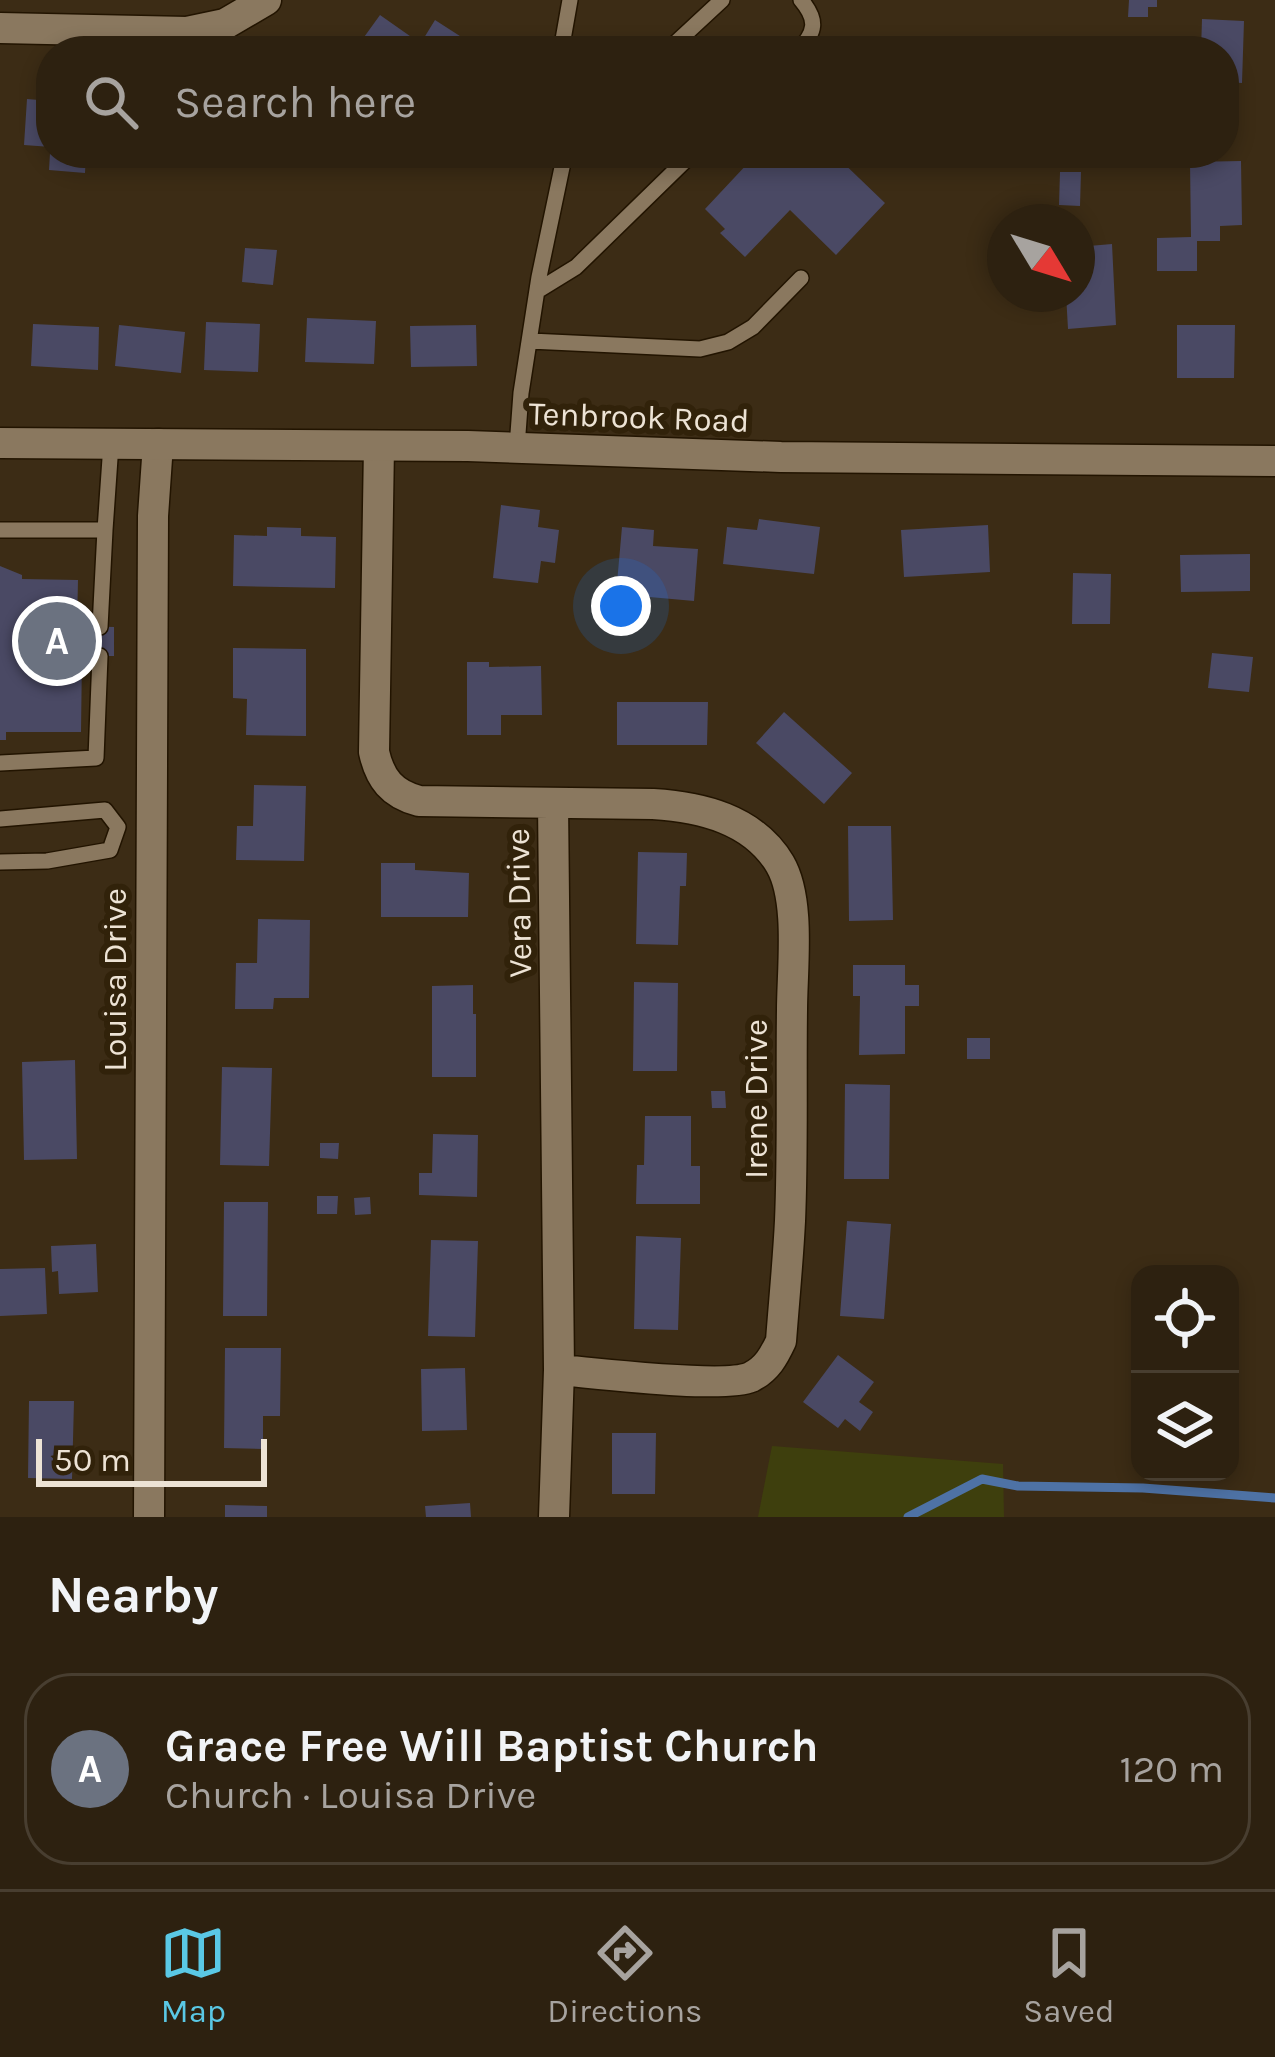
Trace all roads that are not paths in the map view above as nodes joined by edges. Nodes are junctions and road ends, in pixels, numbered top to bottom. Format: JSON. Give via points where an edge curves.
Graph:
{"nodes":[{"id":1,"x":266,"y":0,"type":"edge"},
{"id":2,"x":570,"y":0,"type":"edge"},
{"id":3,"x":722,"y":0,"type":"edge"},
{"id":4,"x":801,"y":0,"type":"edge"},
{"id":5,"x":0,"y":28,"type":"edge"},
{"id":6,"x":563,"y":36,"type":"edge"},
{"id":7,"x":684,"y":36,"type":"edge"},
{"id":8,"x":808,"y":36,"type":"edge"},
{"id":9,"x":562,"y":168,"type":"edge"},
{"id":10,"x":678,"y":168,"type":"edge"},
{"id":11,"x":801,"y":278,"type":"dead end"},
{"id":12,"x":537,"y":292,"type":"junction"},
{"id":13,"x":530,"y":341,"type":"junction"},
{"id":14,"x":0,"y":442,"type":"edge"},
{"id":15,"x":111,"y":444,"type":"junction"},
{"id":16,"x":158,"y":444,"type":"junction"},
{"id":17,"x":379,"y":446,"type":"junction"},
{"id":18,"x":517,"y":448,"type":"junction"},
{"id":19,"x":1275,"y":461,"type":"edge"},
{"id":20,"x":0,"y":530,"type":"edge"},
{"id":21,"x":106,"y":530,"type":"junction"},
{"id":22,"x":100,"y":627,"type":"dead end"},
{"id":23,"x":100,"y":656,"type":"dead end"},
{"id":24,"x":0,"y":763,"type":"edge"},
{"id":25,"x":553,"y":802,"type":"junction"},
{"id":26,"x":0,"y":819,"type":"edge"},
{"id":27,"x":152,"y":826,"type":"junction"},
{"id":28,"x":118,"y":827,"type":"junction"},
{"id":29,"x":0,"y":862,"type":"edge"},
{"id":30,"x":559,"y":1370,"type":"junction"},
{"id":31,"x":149,"y":1517,"type":"edge"},
{"id":32,"x":554,"y":1517,"type":"edge"}],
"edges":[{"from":1,"to":5,"type":"street","via":[[224,24],[188,32]]},
{"from":2,"to":6,"type":"lane"},
{"from":3,"to":7,"type":"lane"},
{"from":4,"to":8,"type":"lane","via":[[812,13]]},
{"from":9,"to":12,"type":"lane"},
{"from":10,"to":12,"type":"lane","via":[[576,267]]},
{"from":11,"to":13,"type":"lane","via":[[753,327],[700,349]]},
{"from":12,"to":13,"type":"lane"},
{"from":13,"to":18,"type":"lane"},
{"from":14,"to":15,"type":"street","name":"Tenbrook Road"},
{"from":15,"to":16,"type":"street","name":"Tenbrook Road"},
{"from":15,"to":21,"type":"lane"},
{"from":16,"to":17,"type":"street","name":"Tenbrook Road"},
{"from":16,"to":27,"type":"street","name":"Louisa Drive"},
{"from":17,"to":18,"type":"street","name":"Tenbrook Road"},
{"from":17,"to":25,"type":"street","name":"Vera Drive","via":[[378,771],[389,788],[419,801]]},
{"from":18,"to":19,"type":"street","name":"Tenbrook Road"},
{"from":20,"to":21,"type":"lane"},
{"from":21,"to":22,"type":"lane"},
{"from":23,"to":24,"type":"lane","via":[[96,758]]},
{"from":25,"to":30,"type":"street","name":"Vera Drive"},
{"from":25,"to":30,"type":"street","name":"Irene Drive","via":[[674,805],[743,827],[782,867],[792,941],[790,1222],[775,1355],[737,1381]]},
{"from":26,"to":28,"type":"lane","via":[[105,810]]},
{"from":27,"to":28,"type":"lane"},
{"from":27,"to":31,"type":"street","name":"Louisa Drive"},
{"from":28,"to":29,"type":"lane","via":[[110,850]]},
{"from":30,"to":32,"type":"street","name":"Vera Drive"}]}
